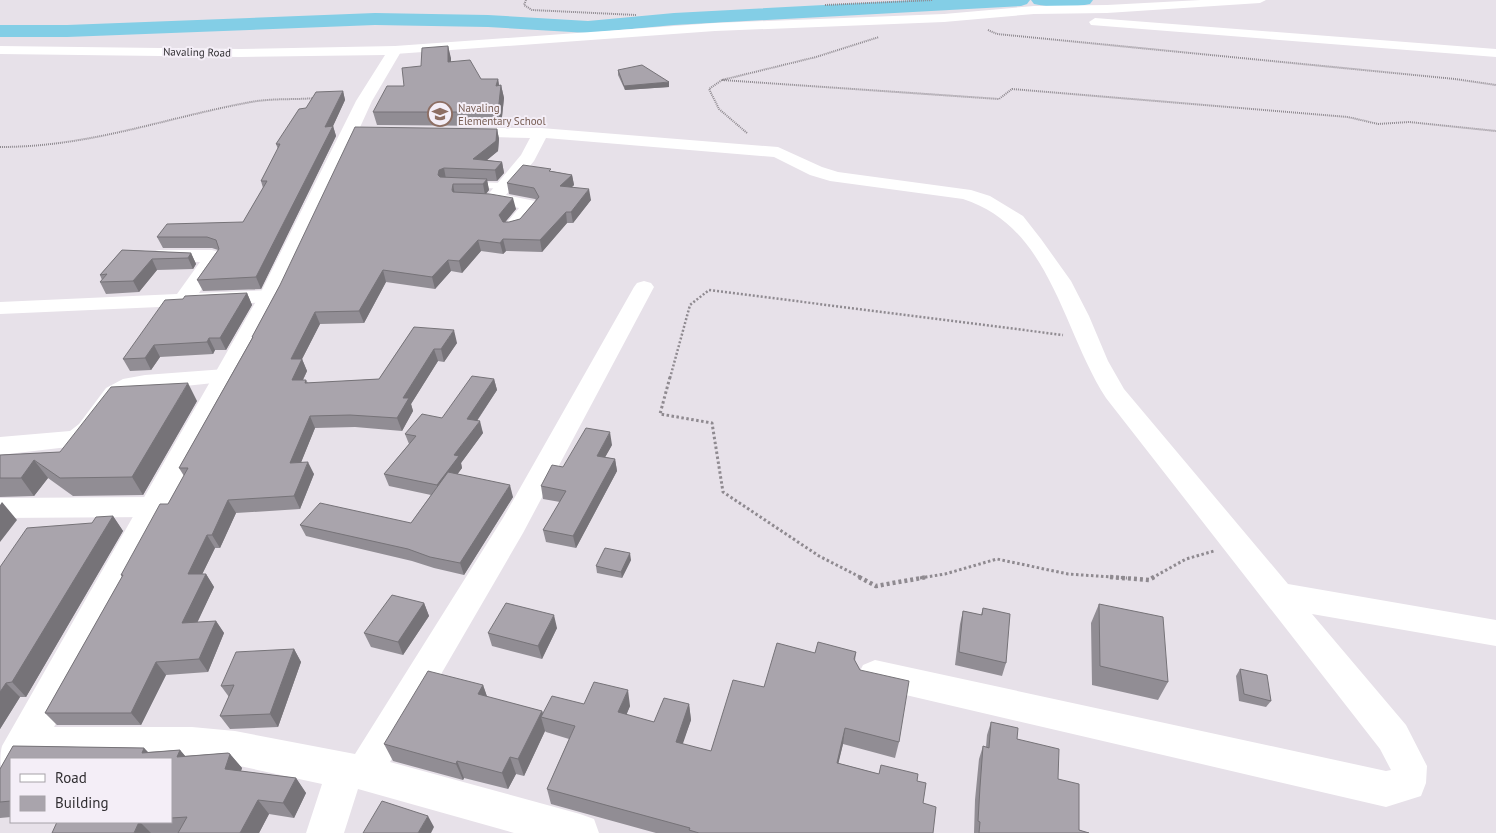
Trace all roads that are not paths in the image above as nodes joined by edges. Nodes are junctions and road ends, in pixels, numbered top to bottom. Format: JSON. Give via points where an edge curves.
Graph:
{"nodes":[{"id":1,"x":1260,"y":0,"type":"edge"},
{"id":2,"x":992,"y":14,"type":"junction"},
{"id":3,"x":0,"y":50,"type":"edge"},
{"id":4,"x":395,"y":50,"type":"junction"},
{"id":5,"x":1496,"y":54,"type":"edge"},
{"id":6,"x":444,"y":133,"type":"edge"},
{"id":7,"x":541,"y":133,"type":"junction"},
{"id":8,"x":465,"y":185,"type":"edge"},
{"id":9,"x":495,"y":195,"type":"junction"},
{"id":10,"x":512,"y":228,"type":"edge"},
{"id":11,"x":156,"y":256,"type":"edge"},
{"id":12,"x":644,"y":287,"type":"dead end"},
{"id":13,"x":271,"y":296,"type":"junction"},
{"id":14,"x":183,"y":301,"type":"junction"},
{"id":15,"x":0,"y":308,"type":"edge"},
{"id":16,"x":225,"y":376,"type":"junction"},
{"id":17,"x":0,"y":446,"type":"edge"},
{"id":18,"x":154,"y":507,"type":"junction"},
{"id":19,"x":0,"y":508,"type":"edge"},
{"id":20,"x":1276,"y":595,"type":"junction"},
{"id":21,"x":1496,"y":633,"type":"edge"},
{"id":22,"x":870,"y":674,"type":"edge"},
{"id":23,"x":17,"y":757,"type":"edge"},
{"id":24,"x":10,"y":769,"type":"edge"},
{"id":25,"x":354,"y":771,"type":"junction"},
{"id":26,"x":0,"y":787,"type":"edge"},
{"id":27,"x":325,"y":833,"type":"edge"},
{"id":28,"x":580,"y":833,"type":"edge"}],
"edges":[{"from":1,"to":2,"type":"street"},
{"from":2,"to":4,"type":"street","via":[[714,26],[623,36]]},
{"from":2,"to":5,"type":"street"},
{"from":3,"to":4,"type":"street","name":"Navaling Road","via":[[240,53]]},
{"from":4,"to":13,"type":"street","via":[[364,101],[359,132]]},
{"from":6,"to":7,"type":"street"},
{"from":7,"to":9,"type":"street","via":[[528,157]]},
{"from":7,"to":20,"type":"street","via":[[778,152],[836,177],[965,194],[1003,210],[1016,220],[1060,282],[1114,394]]},
{"from":8,"to":9,"type":"lane"},
{"from":9,"to":10,"type":"street","via":[[529,205]]},
{"from":11,"to":14,"type":"street","via":[[212,256]]},
{"from":12,"to":25,"type":"street","via":[[611,342],[532,492]]},
{"from":13,"to":14,"type":"street"},
{"from":13,"to":16,"type":"street"},
{"from":14,"to":15,"type":"street"},
{"from":16,"to":17,"type":"street","via":[[131,384],[115,393],[88,430],[76,439]]},
{"from":16,"to":18,"type":"street"},
{"from":18,"to":19,"type":"street"},
{"from":18,"to":23,"type":"street"},
{"from":20,"to":21,"type":"street"},
{"from":20,"to":22,"type":"street","via":[[1393,737],[1409,766],[1408,783],[1386,789]]},
{"from":23,"to":25,"type":"street","via":[[192,744],[235,748]]},
{"from":24,"to":26,"type":"street"},
{"from":25,"to":27,"type":"street"},
{"from":25,"to":28,"type":"street"}]}
